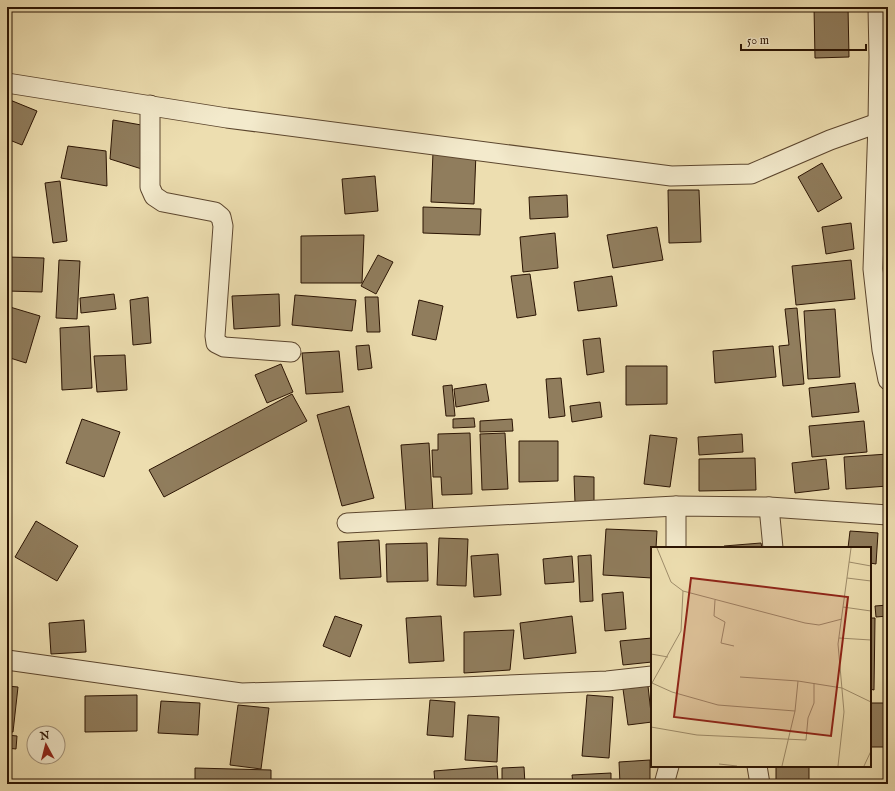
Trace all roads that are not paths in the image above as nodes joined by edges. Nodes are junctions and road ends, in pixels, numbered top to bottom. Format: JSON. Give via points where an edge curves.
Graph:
{"nodes":[{"id":1,"x":878,"y":7,"type":"edge"},
{"id":2,"x":884,"y":57,"type":"edge"},
{"id":3,"x":7,"y":83,"type":"edge"},
{"id":4,"x":150,"y":105,"type":"junction"},
{"id":5,"x":878,"y":123,"type":"junction"},
{"id":6,"x":881,"y":232,"type":"edge"},
{"id":7,"x":291,"y":352,"type":"dead end"},
{"id":8,"x":888,"y":380,"type":"edge"},
{"id":9,"x":676,"y":506,"type":"junction"},
{"id":10,"x":768,"y":507,"type":"junction"},
{"id":11,"x":888,"y":515,"type":"edge"},
{"id":12,"x":347,"y":523,"type":"dead end"},
{"id":13,"x":676,"y":547,"type":"edge"},
{"id":14,"x":773,"y":547,"type":"edge"},
{"id":15,"x":7,"y":660,"type":"edge"},
{"id":16,"x":651,"y":676,"type":"edge"},
{"id":17,"x":669,"y":767,"type":"edge"},
{"id":18,"x":757,"y":767,"type":"edge"},
{"id":19,"x":664,"y":784,"type":"edge"},
{"id":20,"x":760,"y":784,"type":"edge"}],
"edges":[{"from":1,"to":2,"type":"street"},
{"from":2,"to":5,"type":"street"},
{"from":3,"to":4,"type":"street"},
{"from":4,"to":5,"type":"street","via":[[227,118],[671,176],[751,174],[830,140]]},
{"from":4,"to":7,"type":"street","via":[[150,188],[154,196],[163,202],[215,212],[221,217],[223,226],[216,343],[224,347]]},
{"from":5,"to":6,"type":"street"},
{"from":6,"to":8,"type":"street","via":[[873,269]]},
{"from":9,"to":10,"type":"street"},
{"from":9,"to":12,"type":"street"},
{"from":9,"to":13,"type":"street"},
{"from":10,"to":11,"type":"street"},
{"from":10,"to":14,"type":"street"},
{"from":15,"to":16,"type":"street","via":[[241,693],[470,687],[607,681]]},
{"from":17,"to":19,"type":"street"},
{"from":18,"to":20,"type":"street"}]}
